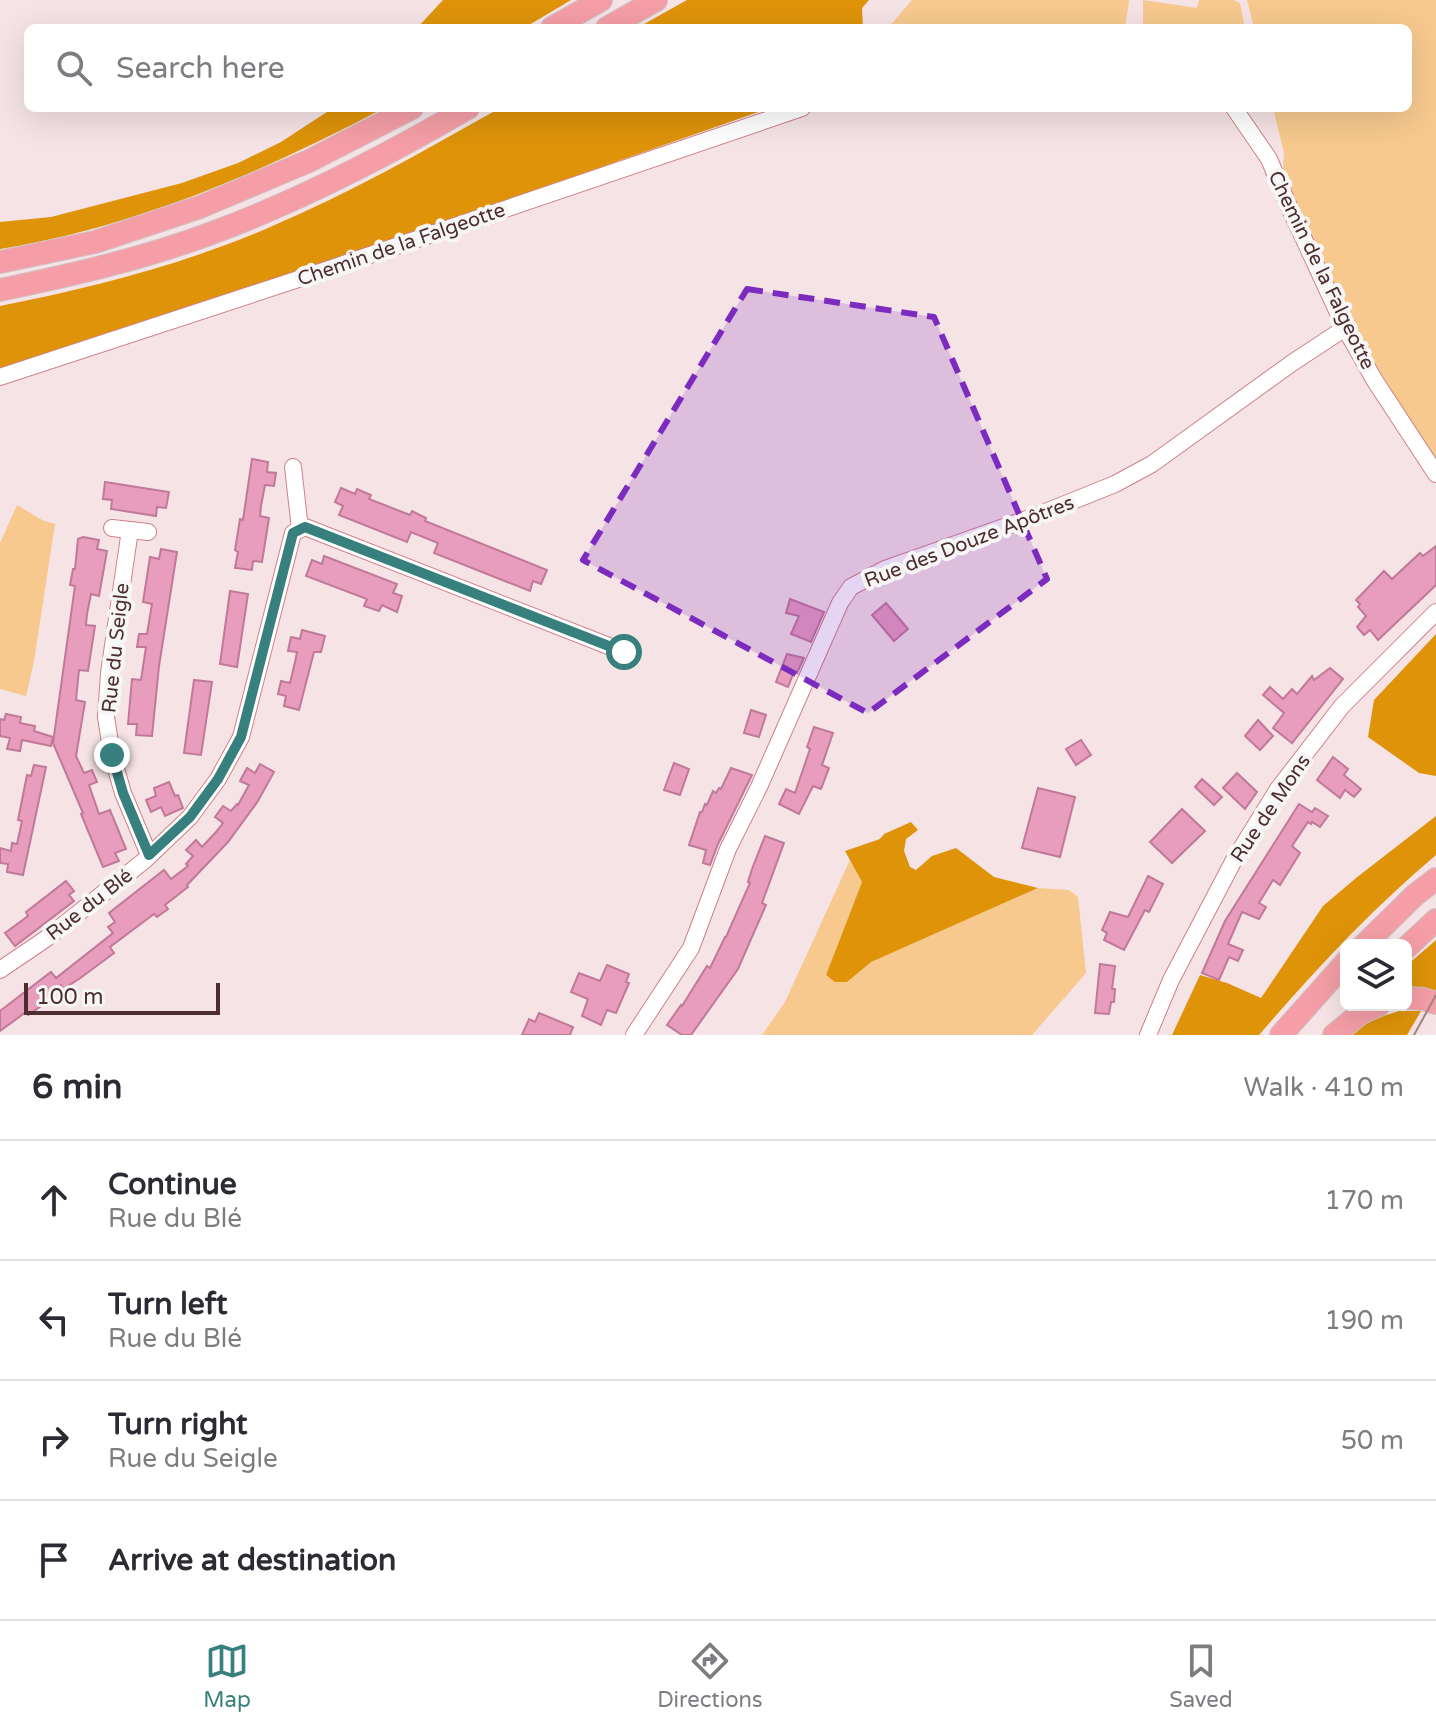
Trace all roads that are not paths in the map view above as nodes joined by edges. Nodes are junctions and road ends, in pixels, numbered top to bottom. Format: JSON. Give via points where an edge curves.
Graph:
{"nodes":[{"id":1,"x":601,"y":0,"type":"edge"},
{"id":2,"x":656,"y":0,"type":"edge"},
{"id":3,"x":559,"y":24,"type":"edge"},
{"id":4,"x":614,"y":24,"type":"edge"},
{"id":5,"x":404,"y":112,"type":"edge"},
{"id":6,"x":461,"y":112,"type":"edge"},
{"id":7,"x":790,"y":112,"type":"edge"},
{"id":8,"x":1237,"y":112,"type":"edge"},
{"id":9,"x":0,"y":262,"type":"edge"},
{"id":10,"x":0,"y":290,"type":"edge"},
{"id":11,"x":1345,"y":328,"type":"junction"},
{"id":12,"x":0,"y":377,"type":"edge"},
{"id":13,"x":293,"y":467,"type":"dead end"},
{"id":14,"x":1436,"y":474,"type":"edge"},
{"id":15,"x":112,"y":528,"type":"dead end"},
{"id":16,"x":300,"y":529,"type":"junction"},
{"id":17,"x":130,"y":530,"type":"junction"},
{"id":18,"x":148,"y":532,"type":"dead end"},
{"id":19,"x":1436,"y":612,"type":"edge"},
{"id":20,"x":624,"y":652,"type":"dead end"},
{"id":21,"x":149,"y":855,"type":"junction"},
{"id":22,"x":1436,"y":879,"type":"edge"},
{"id":23,"x":1436,"y":920,"type":"edge"},
{"id":24,"x":1370,"y":939,"type":"edge"},
{"id":25,"x":1412,"y":942,"type":"edge"},
{"id":26,"x":1340,"y":968,"type":"edge"},
{"id":27,"x":0,"y":970,"type":"edge"},
{"id":28,"x":1412,"y":998,"type":"edge"},
{"id":29,"x":1436,"y":1003,"type":"edge"},
{"id":30,"x":1340,"y":1011,"type":"edge"},
{"id":31,"x":1366,"y":1011,"type":"edge"},
{"id":32,"x":634,"y":1035,"type":"edge"},
{"id":33,"x":1148,"y":1035,"type":"edge"},
{"id":34,"x":1281,"y":1035,"type":"edge"},
{"id":35,"x":1318,"y":1035,"type":"edge"},
{"id":36,"x":1334,"y":1035,"type":"edge"}],
"edges":[{"from":1,"to":3,"type":"highway"},
{"from":2,"to":4,"type":"highway"},
{"from":5,"to":9,"type":"highway","via":[[309,161],[200,207],[95,242]]},
{"from":6,"to":10,"type":"highway","via":[[320,188],[211,234],[103,268]]},
{"from":7,"to":12,"type":"street","name":"Chemin de la Falgeotte"},
{"from":8,"to":11,"type":"street","name":"Chemin de la Falgeotte","via":[[1269,159]]},
{"from":11,"to":14,"type":"street","name":"Chemin de la Falgeotte"},
{"from":11,"to":32,"type":"street","name":"Rue des Douze Apôtres","via":[[1152,464],[1115,484],[885,569],[851,587],[728,849],[691,948]]},
{"from":13,"to":16,"type":"street","name":"Rue du Blé"},
{"from":15,"to":17,"type":"street"},
{"from":16,"to":20,"type":"street"},
{"from":16,"to":21,"type":"street","name":"Rue du Blé","via":[[293,533],[241,737],[190,817]]},
{"from":17,"to":18,"type":"street"},
{"from":17,"to":21,"type":"street","name":"Rue du Seigle","via":[[106,717],[123,793]]},
{"from":19,"to":33,"type":"street","name":"Rue de Mons","via":[[1342,706],[1278,789],[1234,860]]},
{"from":21,"to":27,"type":"street","name":"Rue du Blé"},
{"from":22,"to":24,"type":"highway"},
{"from":23,"to":25,"type":"highway"},
{"from":26,"to":34,"type":"highway"},
{"from":28,"to":29,"type":"highway"},
{"from":30,"to":35,"type":"highway"},
{"from":31,"to":36,"type":"highway"}]}
